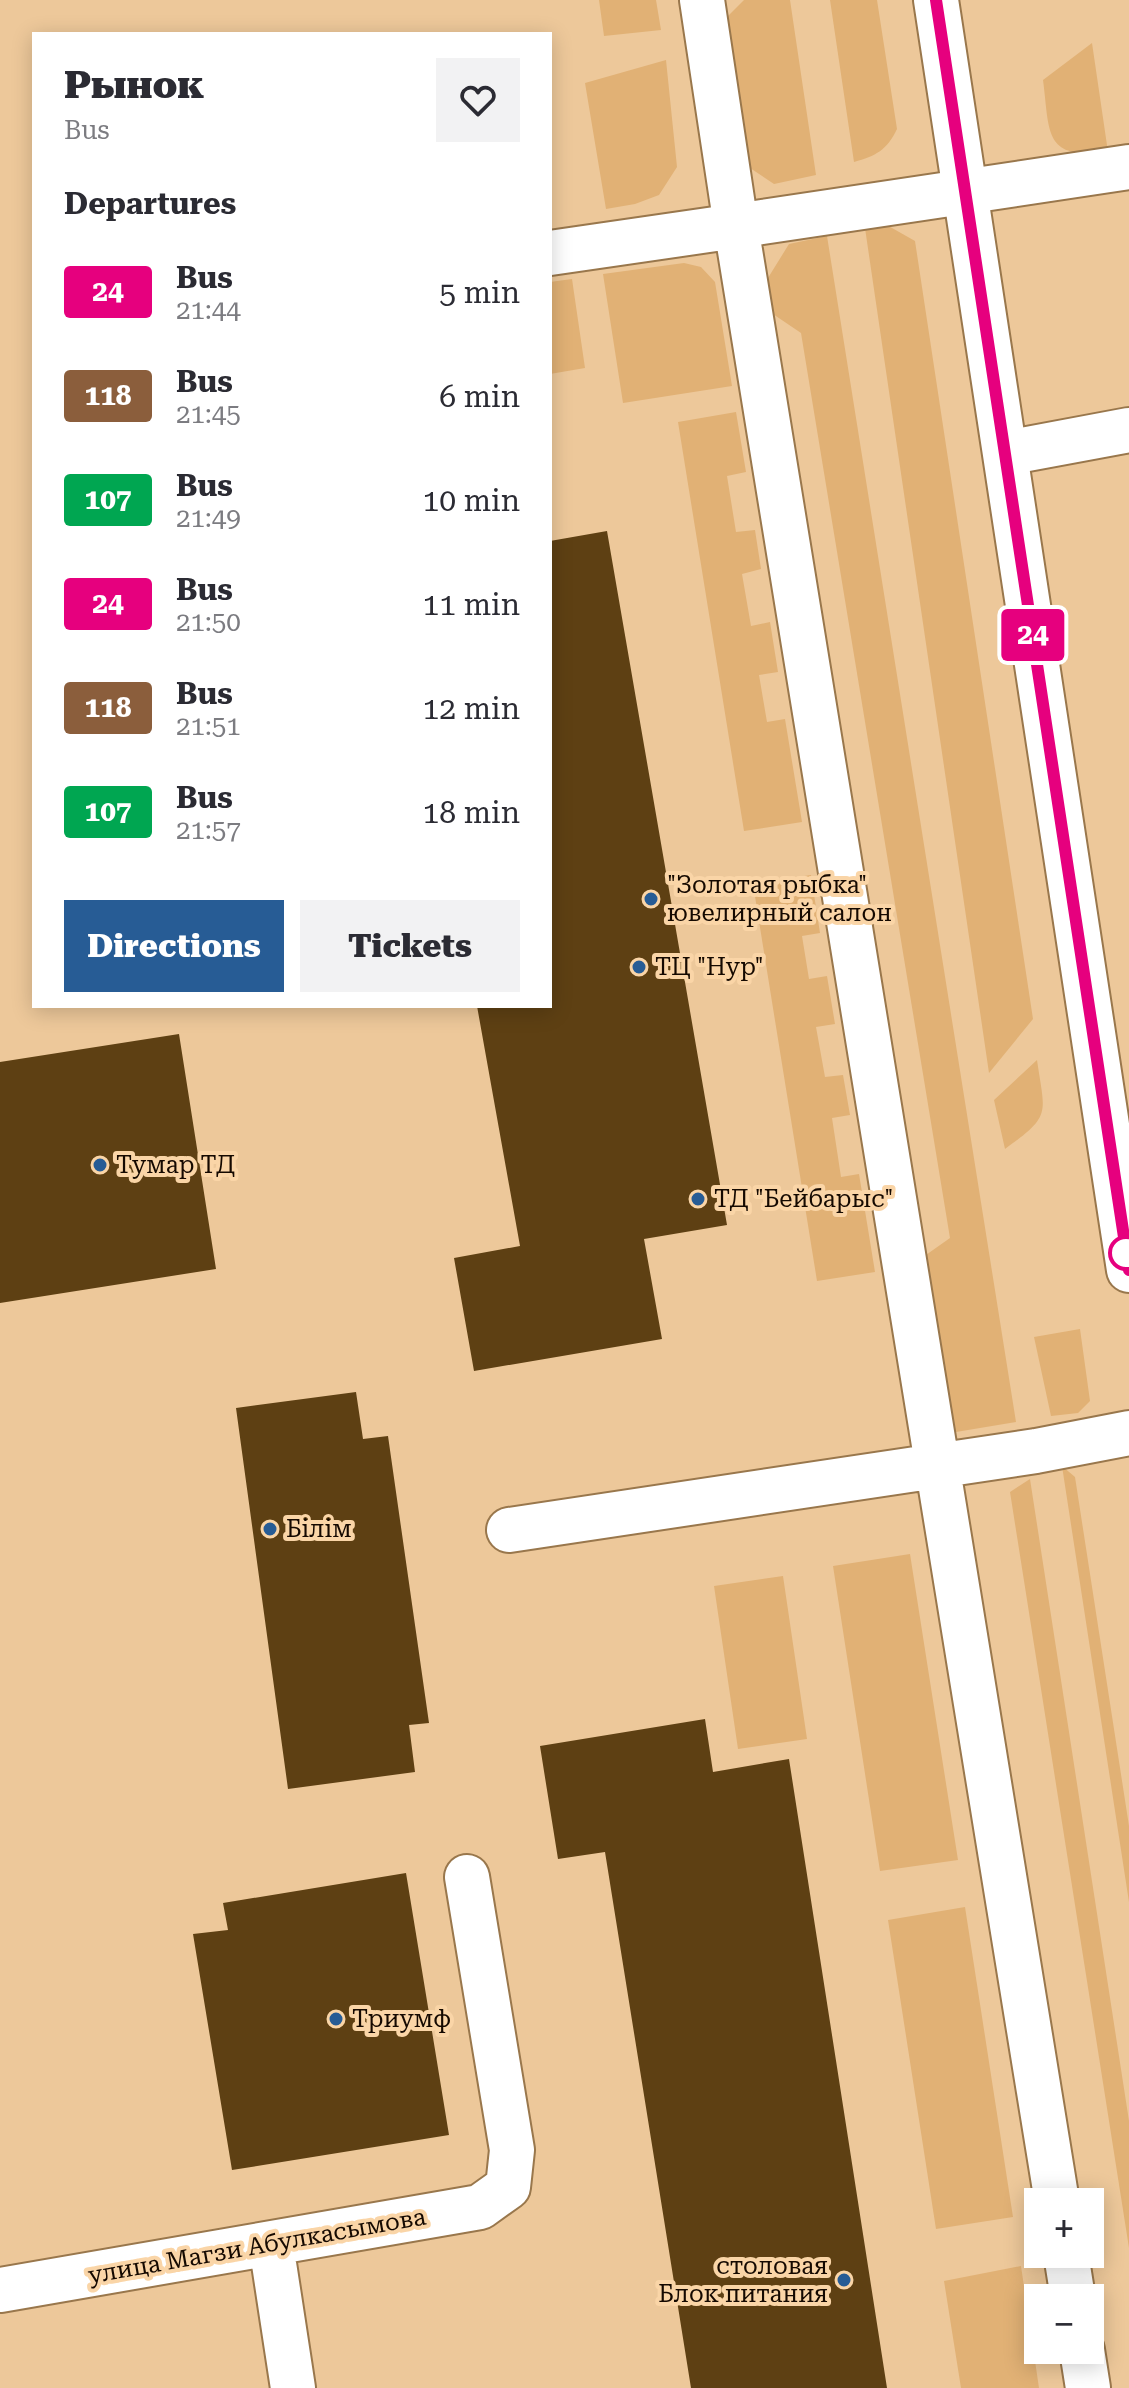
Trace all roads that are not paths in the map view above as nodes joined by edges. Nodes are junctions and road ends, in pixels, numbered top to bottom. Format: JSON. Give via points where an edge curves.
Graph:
{"nodes":[{"id":1,"x":702,"y":0,"type":"edge"},
{"id":2,"x":936,"y":0,"type":"edge"},
{"id":3,"x":1129,"y":167,"type":"edge"},
{"id":4,"x":963,"y":190,"type":"junction"},
{"id":5,"x":736,"y":226,"type":"junction"},
{"id":6,"x":552,"y":253,"type":"edge"},
{"id":7,"x":1129,"y":430,"type":"edge"},
{"id":8,"x":1006,"y":453,"type":"junction"},
{"id":9,"x":1129,"y":1270,"type":"edge"},
{"id":10,"x":1129,"y":1433,"type":"edge"},
{"id":11,"x":936,"y":1466,"type":"junction"},
{"id":12,"x":509,"y":1530,"type":"dead end"},
{"id":13,"x":467,"y":1877,"type":"dead end"},
{"id":14,"x":1055,"y":2188,"type":"edge"},
{"id":15,"x":271,"y":2244,"type":"junction"},
{"id":16,"x":0,"y":2290,"type":"edge"},
{"id":17,"x":1084,"y":2364,"type":"edge"},
{"id":18,"x":293,"y":2388,"type":"edge"},
{"id":19,"x":1088,"y":2388,"type":"edge"}],
"edges":[{"from":1,"to":5,"type":"main road"},
{"from":2,"to":4,"type":"main road"},
{"from":3,"to":4,"type":"main road"},
{"from":4,"to":5,"type":"main road"},
{"from":4,"to":8,"type":"main road"},
{"from":5,"to":6,"type":"main road"},
{"from":5,"to":11,"type":"main road"},
{"from":7,"to":8,"type":"main road"},
{"from":8,"to":9,"type":"main road"},
{"from":10,"to":11,"type":"main road"},
{"from":11,"to":12,"type":"main road"},
{"from":11,"to":14,"type":"main road"},
{"from":13,"to":15,"type":"main road","name":"улица Магзи Абулкасымова","via":[[512,2150],[508,2187],[480,2207]]},
{"from":15,"to":16,"type":"main road","name":"улица Магзи Абулкасымова"},
{"from":15,"to":18,"type":"main road"},
{"from":17,"to":19,"type":"main road"}]}
